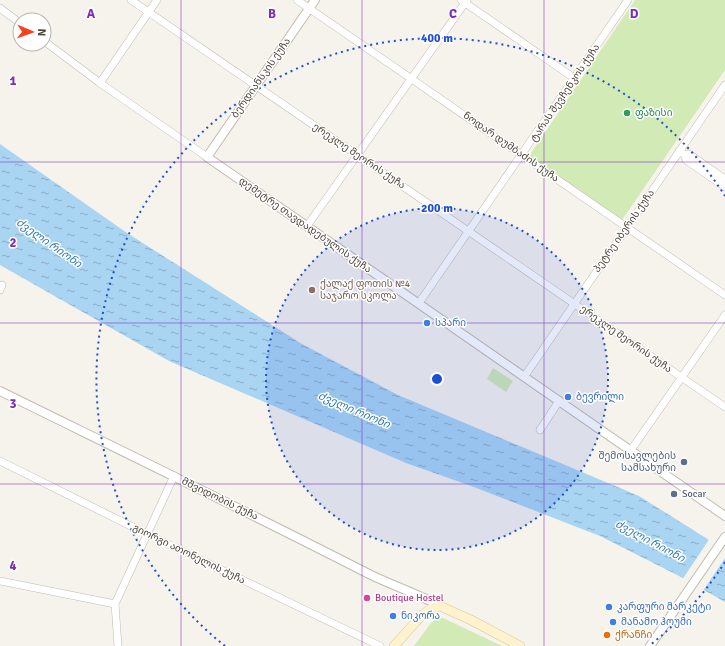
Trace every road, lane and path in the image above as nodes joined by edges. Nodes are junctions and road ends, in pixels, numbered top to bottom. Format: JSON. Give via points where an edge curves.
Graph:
{"nodes":[{"id":1,"x":131,"y":0,"type":"edge"},
{"id":2,"x":157,"y":0,"type":"edge"},
{"id":3,"x":297,"y":0,"type":"edge"},
{"id":4,"x":315,"y":0,"type":"edge"},
{"id":5,"x":628,"y":0,"type":"edge"},
{"id":6,"x":464,"y":1,"type":"edge"},
{"id":7,"x":0,"y":8,"type":"edge"},
{"id":8,"x":309,"y":8,"type":"junction"},
{"id":9,"x":149,"y":12,"type":"junction"},
{"id":10,"x":12,"y":17,"type":"edge"},
{"id":11,"x":52,"y":47,"type":"edge"},
{"id":12,"x":412,"y":78,"type":"junction"},
{"id":13,"x":574,"y":78,"type":"junction"},
{"id":14,"x":100,"y":83,"type":"junction"},
{"id":15,"x":256,"y":85,"type":"junction"},
{"id":16,"x":725,"y":85,"type":"edge"},
{"id":17,"x":682,"y":153,"type":"junction"},
{"id":18,"x":522,"y":154,"type":"junction"},
{"id":19,"x":358,"y":155,"type":"junction"},
{"id":20,"x":207,"y":157,"type":"junction"},
{"id":21,"x":725,"y":179,"type":"edge"},
{"id":22,"x":725,"y":187,"type":"edge"},
{"id":23,"x":307,"y":226,"type":"junction"},
{"id":24,"x":627,"y":227,"type":"junction"},
{"id":25,"x":469,"y":231,"type":"junction"},
{"id":26,"x":725,"y":295,"type":"edge"},
{"id":27,"x":419,"y":303,"type":"junction"},
{"id":28,"x":574,"y":303,"type":"junction"},
{"id":29,"x":725,"y":315,"type":"edge"},
{"id":30,"x":524,"y":377,"type":"junction"},
{"id":31,"x":682,"y":377,"type":"junction"},
{"id":32,"x":0,"y":391,"type":"edge"},
{"id":33,"x":559,"y":401,"type":"junction"},
{"id":34,"x":725,"y":407,"type":"edge"},
{"id":35,"x":540,"y":430,"type":"dead end"},
{"id":36,"x":631,"y":450,"type":"junction"},
{"id":37,"x":0,"y":461,"type":"edge"},
{"id":38,"x":174,"y":476,"type":"junction"},
{"id":39,"x":725,"y":516,"type":"edge"},
{"id":40,"x":147,"y":534,"type":"junction"},
{"id":41,"x":725,"y":537,"type":"edge"},
{"id":42,"x":0,"y":581,"type":"edge"},
{"id":43,"x":428,"y":600,"type":"junction"},
{"id":44,"x":116,"y":604,"type":"junction"},
{"id":45,"x":440,"y":606,"type":"junction"},
{"id":46,"x":421,"y":616,"type":"junction"},
{"id":47,"x":118,"y":646,"type":"edge"},
{"id":48,"x":380,"y":646,"type":"edge"},
{"id":49,"x":394,"y":646,"type":"edge"},
{"id":50,"x":520,"y":646,"type":"edge"},
{"id":51,"x":650,"y":646,"type":"edge"}],
"edges":[{"from":1,"to":9,"type":"street","name":"ერეკლე მეორის ქუჩა"},
{"from":2,"to":9,"type":"street"},
{"from":3,"to":8,"type":"street","name":"ნოდარ დუმბაძის ქუჩა"},
{"from":4,"to":8,"type":"street","name":"ბერდიანსკის ქუჩა"},
{"from":5,"to":13,"type":"street","name":"ტარას შევჩენკოს ქუჩა"},
{"from":6,"to":12,"type":"street"},
{"from":6,"to":13,"type":"street"},
{"from":7,"to":10,"type":"street"},
{"from":8,"to":12,"type":"street","name":"ნოდარ დუმბაძის ქუჩა"},
{"from":8,"to":15,"type":"street","name":"ბერდიანსკის ქუჩა"},
{"from":9,"to":14,"type":"street"},
{"from":9,"to":15,"type":"street","name":"ერეკლე მეორის ქუჩა"},
{"from":11,"to":14,"type":"street","name":"დემეტრე თავდადებულის ქუჩა"},
{"from":12,"to":18,"type":"street","name":"ნოდარ დუმბაძის ქუჩა"},
{"from":12,"to":19,"type":"street"},
{"from":13,"to":18,"type":"street","name":"ტარას შევჩენკოს ქუჩა"},
{"from":14,"to":20,"type":"street","name":"დემეტრე თავდადებულის ქუჩა"},
{"from":15,"to":19,"type":"street","name":"ერეკლე მეორის ქუჩა"},
{"from":15,"to":20,"type":"street","name":"ბერდიანსკის ქუჩა"},
{"from":16,"to":17,"type":"street","name":"პეტრე იბერის ქუჩა"},
{"from":17,"to":21,"type":"street","via":[[689,154]]},
{"from":17,"to":22,"type":"street","via":[[686,160]]},
{"from":17,"to":24,"type":"street","name":"პეტრე იბერის ქუჩა"},
{"from":18,"to":24,"type":"street","name":"ნოდარ დუმბაძის ქუჩა"},
{"from":18,"to":25,"type":"street","name":"ტარას შევჩენკოს ქუჩა"},
{"from":19,"to":23,"type":"street"},
{"from":19,"to":25,"type":"street","name":"ერეკლე მეორის ქუჩა"},
{"from":20,"to":23,"type":"street","name":"დემეტრე თავდადებულის ქუჩა"},
{"from":23,"to":27,"type":"street","name":"დემეტრე თავდადებულის ქუჩა"},
{"from":24,"to":26,"type":"street","name":"ნოდარ დუმბაძის ქუჩა"},
{"from":24,"to":28,"type":"street","name":"პეტრე იბერის ქუჩა"},
{"from":25,"to":27,"type":"street","name":"ტარას შევჩენკოს ქუჩა"},
{"from":25,"to":28,"type":"street","name":"ერეკლე მეორის ქუჩა"},
{"from":27,"to":30,"type":"street","name":"დემეტრე თავდადებულის ქუჩა"},
{"from":28,"to":30,"type":"street","name":"პეტრე იბერის ქუჩა"},
{"from":28,"to":31,"type":"street","name":"ერეკლე მეორის ქუჩა"},
{"from":29,"to":31,"type":"street"},
{"from":30,"to":33,"type":"street","name":"დემეტრე თავდადებულის ქუჩა"},
{"from":31,"to":34,"type":"street","name":"ერეკლე მეორის ქუჩა"},
{"from":31,"to":36,"type":"street"},
{"from":32,"to":38,"type":"street","name":"მშვიდობის ქუჩა"},
{"from":33,"to":35,"type":"street"},
{"from":33,"to":36,"type":"street","name":"დემეტრე თავდადებულის ქუჩა"},
{"from":36,"to":39,"type":"street","name":"დემეტრე თავდადებულის ქუჩა"},
{"from":37,"to":40,"type":"street","name":"გიორგი ათონელის ქუჩა"},
{"from":38,"to":40,"type":"street"},
{"from":38,"to":43,"type":"street","name":"მშვიდობის ქუჩა"},
{"from":40,"to":44,"type":"street"},
{"from":40,"to":48,"type":"street","name":"გიორგი ათონელის ქუჩა"},
{"from":41,"to":51,"type":"street"},
{"from":42,"to":44,"type":"street"},
{"from":43,"to":45,"type":"street","name":"მშვიდობის ქუჩა"},
{"from":43,"to":46,"type":"street"},
{"from":44,"to":47,"type":"street"},
{"from":45,"to":46,"type":"main road"},
{"from":45,"to":50,"type":"main road"},
{"from":46,"to":49,"type":"main road"}]}
